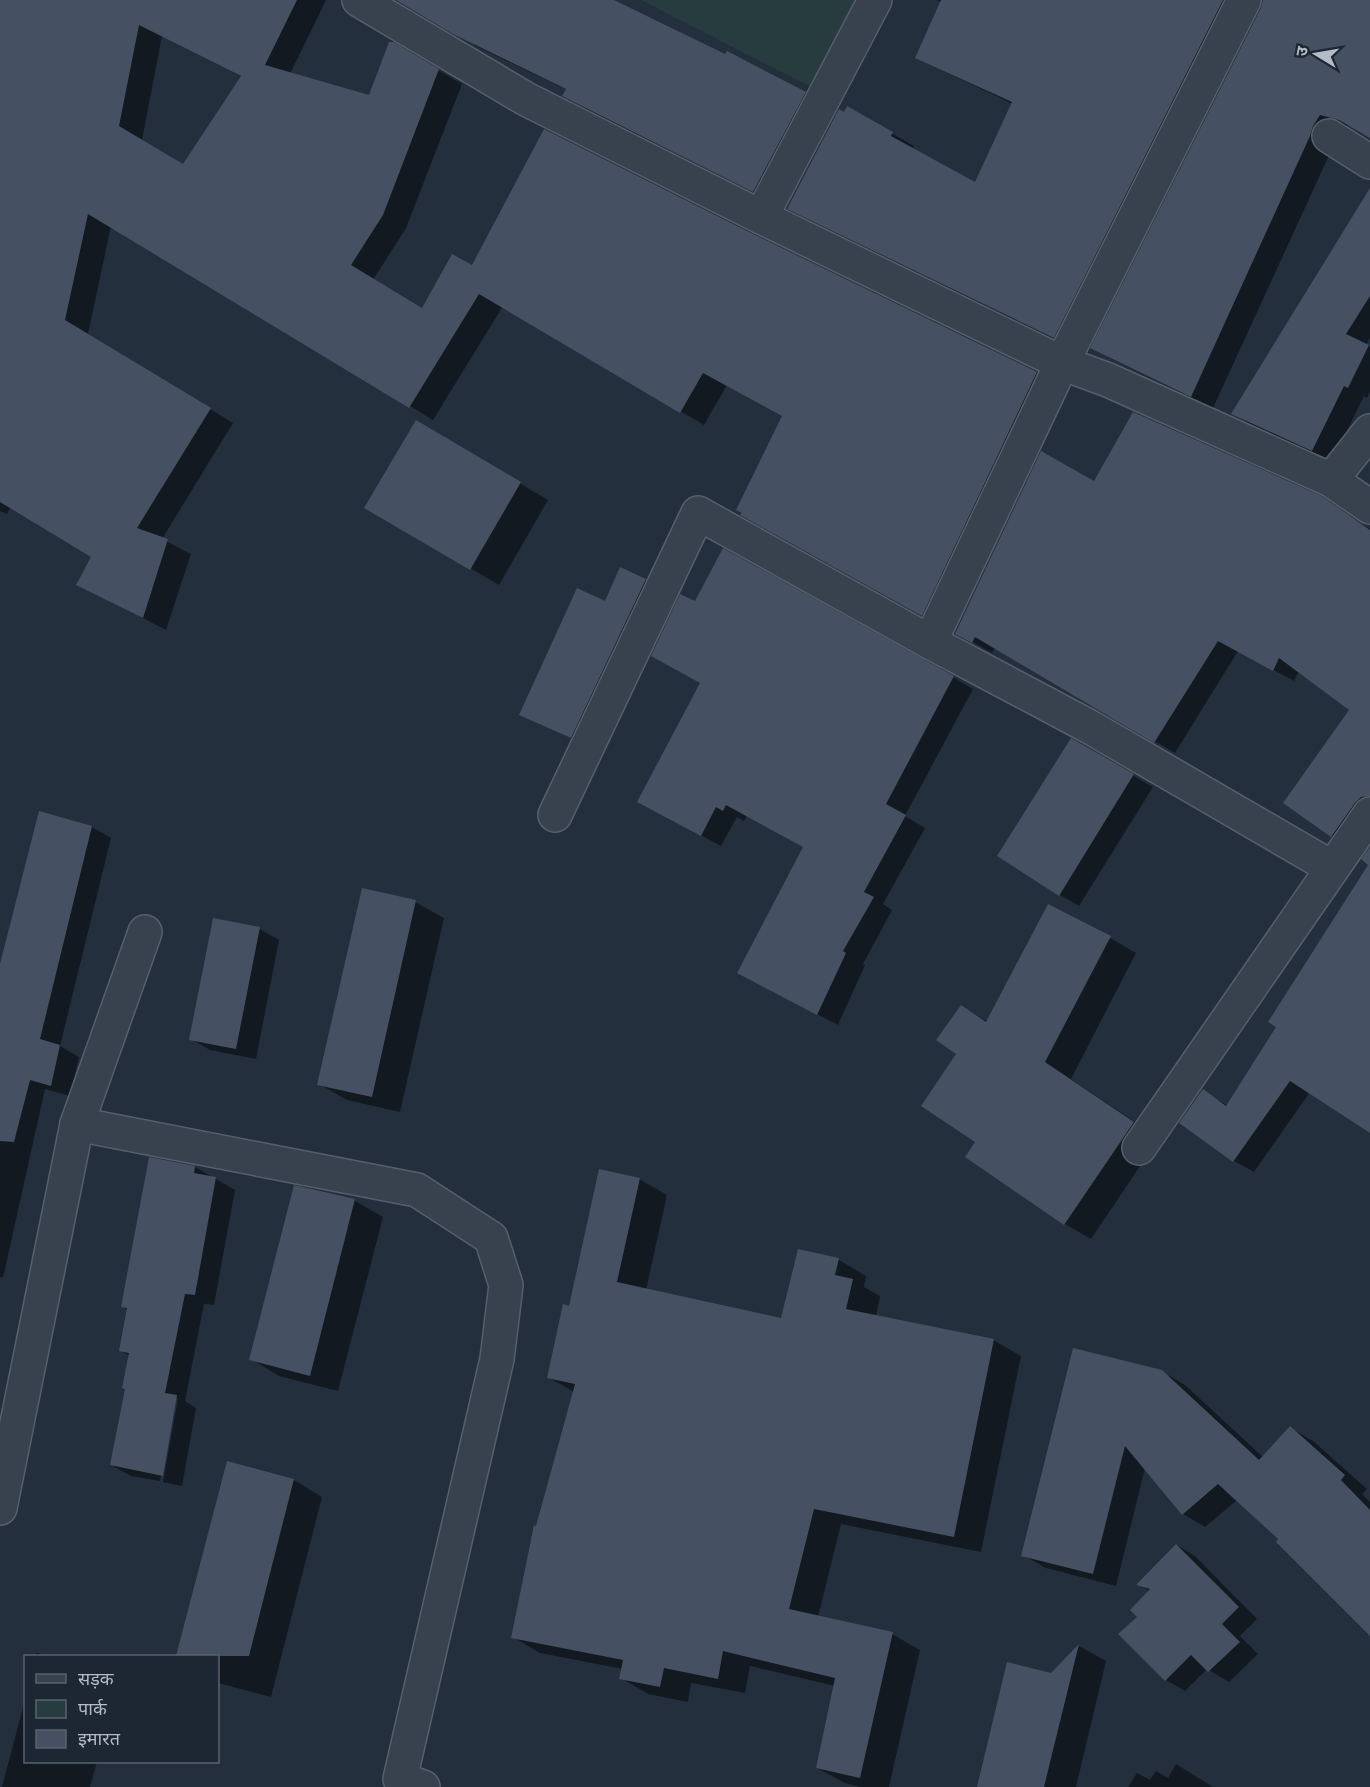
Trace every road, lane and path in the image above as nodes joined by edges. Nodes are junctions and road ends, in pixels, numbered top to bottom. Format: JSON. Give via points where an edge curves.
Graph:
{"nodes":[{"id":1,"x":359,"y":0,"type":"edge"},
{"id":2,"x":875,"y":0,"type":"edge"},
{"id":3,"x":1244,"y":0,"type":"edge"},
{"id":4,"x":1329,"y":136,"type":"dead end"},
{"id":5,"x":1370,"y":162,"type":"edge"},
{"id":6,"x":761,"y":217,"type":"junction"},
{"id":7,"x":1062,"y":363,"type":"junction"},
{"id":8,"x":1370,"y":431,"type":"edge"},
{"id":9,"x":1331,"y":480,"type":"junction"},
{"id":10,"x":1370,"y":507,"type":"edge"},
{"id":11,"x":930,"y":642,"type":"junction"},
{"id":12,"x":1370,"y":814,"type":"edge"},
{"id":13,"x":555,"y":815,"type":"dead end"},
{"id":14,"x":1331,"y":867,"type":"junction"},
{"id":15,"x":145,"y":932,"type":"dead end"},
{"id":16,"x":77,"y":1124,"type":"junction"},
{"id":17,"x":1139,"y":1148,"type":"dead end"},
{"id":18,"x":0,"y":1508,"type":"edge"},
{"id":19,"x":423,"y":1787,"type":"edge"}],
"edges":[{"from":1,"to":6,"type":"street","via":[[526,99]]},
{"from":2,"to":6,"type":"street"},
{"from":3,"to":7,"type":"street"},
{"from":4,"to":5,"type":"street"},
{"from":6,"to":7,"type":"street"},
{"from":7,"to":9,"type":"street"},
{"from":7,"to":11,"type":"street"},
{"from":8,"to":9,"type":"street"},
{"from":9,"to":10,"type":"street"},
{"from":11,"to":13,"type":"street","via":[[698,513]]},
{"from":11,"to":14,"type":"street","via":[[1090,727]]},
{"from":12,"to":14,"type":"street"},
{"from":14,"to":17,"type":"street"},
{"from":15,"to":16,"type":"street"},
{"from":16,"to":18,"type":"street"},
{"from":16,"to":19,"type":"street","via":[[417,1190],[491,1238],[506,1285],[497,1359],[400,1779]]}]}
